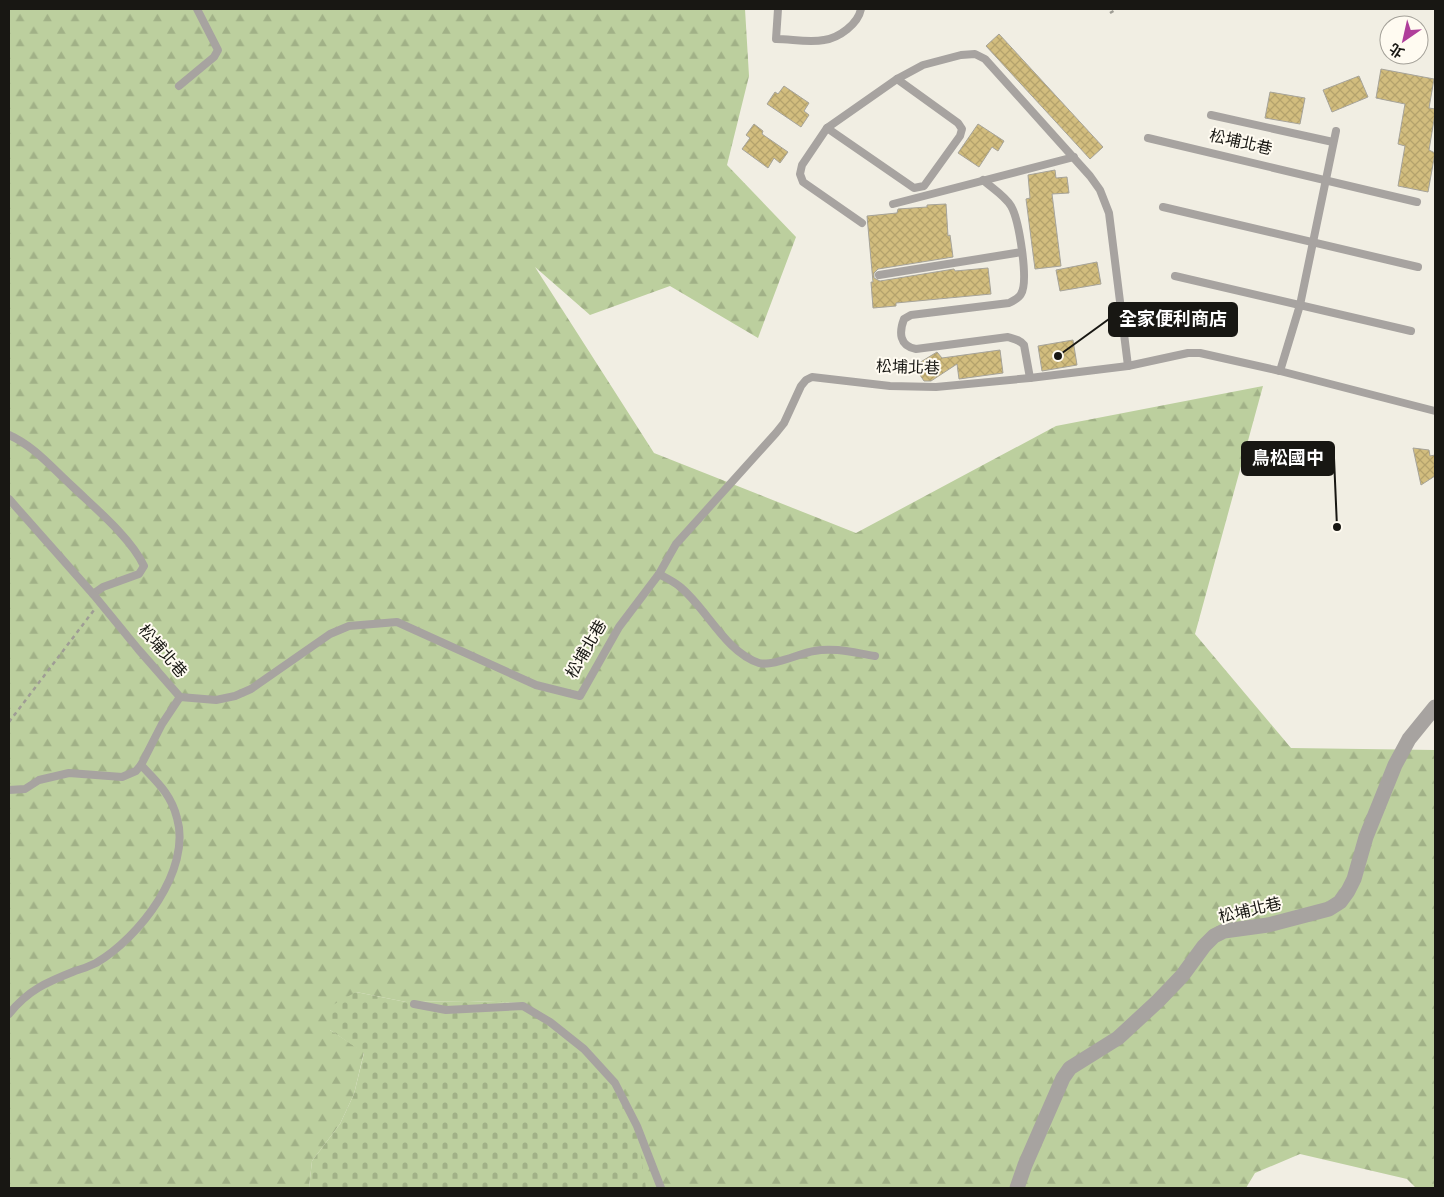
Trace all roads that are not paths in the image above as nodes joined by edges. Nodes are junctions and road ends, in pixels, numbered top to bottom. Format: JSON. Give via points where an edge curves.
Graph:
{"nodes":[{"id":1,"x":197,"y":9,"type":"edge"},
{"id":2,"x":778,"y":9,"type":"edge"},
{"id":3,"x":861,"y":9,"type":"edge"},
{"id":4,"x":897,"y":79,"type":"junction"},
{"id":5,"x":179,"y":86,"type":"dead end"},
{"id":6,"x":1211,"y":115,"type":"dead end"},
{"id":7,"x":827,"y":128,"type":"junction"},
{"id":8,"x":1336,"y":131,"type":"dead end"},
{"id":9,"x":1148,"y":138,"type":"dead end"},
{"id":10,"x":1333,"y":142,"type":"junction"},
{"id":11,"x":1074,"y":158,"type":"junction"},
{"id":12,"x":983,"y":180,"type":"junction"},
{"id":13,"x":1326,"y":180,"type":"junction"},
{"id":14,"x":1417,"y":202,"type":"dead end"},
{"id":15,"x":893,"y":204,"type":"dead end"},
{"id":16,"x":1163,"y":207,"type":"dead end"},
{"id":17,"x":862,"y":223,"type":"dead end"},
{"id":18,"x":1313,"y":242,"type":"junction"},
{"id":19,"x":1022,"y":252,"type":"junction"},
{"id":20,"x":1418,"y":267,"type":"dead end"},
{"id":21,"x":879,"y":275,"type":"dead end"},
{"id":22,"x":1175,"y":276,"type":"dead end"},
{"id":23,"x":1300,"y":305,"type":"junction"},
{"id":24,"x":1412,"y":331,"type":"dead end"},
{"id":25,"x":1128,"y":366,"type":"junction"},
{"id":26,"x":1280,"y":371,"type":"junction"},
{"id":27,"x":1030,"y":378,"type":"junction"},
{"id":28,"x":1435,"y":411,"type":"edge"},
{"id":29,"x":9,"y":436,"type":"edge"},
{"id":30,"x":9,"y":499,"type":"edge"},
{"id":31,"x":659,"y":574,"type":"junction"},
{"id":32,"x":93,"y":594,"type":"junction"},
{"id":33,"x":875,"y":656,"type":"dead end"},
{"id":34,"x":180,"y":697,"type":"junction"},
{"id":35,"x":1435,"y":707,"type":"edge"},
{"id":36,"x":141,"y":765,"type":"junction"},
{"id":37,"x":9,"y":790,"type":"edge"},
{"id":38,"x":414,"y":1004,"type":"dead end"},
{"id":39,"x":9,"y":1014,"type":"edge"},
{"id":40,"x":661,"y":1188,"type":"edge"},
{"id":41,"x":1017,"y":1188,"type":"edge"}],
"edges":[{"from":1,"to":5,"type":"lane","via":[[218,50]]},
{"from":2,"to":3,"type":"lane","via":[[776,39],[823,40],[852,26]]},
{"from":4,"to":7,"type":"lane"},
{"from":4,"to":7,"type":"lane","via":[[962,129],[924,186],[914,188]]},
{"from":4,"to":11,"type":"lane","via":[[923,66],[975,54],[985,59]]},
{"from":6,"to":10,"type":"lane","name":"松埔北巷"},
{"from":7,"to":17,"type":"lane","via":[[802,165],[800,174],[803,182]]},
{"from":8,"to":10,"type":"lane"},
{"from":9,"to":13,"type":"lane","name":"松埔北巷"},
{"from":10,"to":13,"type":"lane"},
{"from":11,"to":12,"type":"lane"},
{"from":11,"to":25,"type":"lane","via":[[1100,190],[1109,213]]},
{"from":12,"to":15,"type":"lane"},
{"from":12,"to":19,"type":"lane","name":"松埔北巷","via":[[1011,205]]},
{"from":13,"to":14,"type":"lane","name":"松埔北巷"},
{"from":13,"to":18,"type":"lane"},
{"from":16,"to":18,"type":"lane"},
{"from":18,"to":20,"type":"lane"},
{"from":18,"to":23,"type":"lane"},
{"from":19,"to":21,"type":"lane"},
{"from":19,"to":27,"type":"lane","name":"松埔北巷","via":[[1024,279],[1020,296],[1009,303],[911,315],[904,319],[900,336],[904,344],[916,349],[1015,338],[1024,345]]},
{"from":22,"to":23,"type":"lane"},
{"from":23,"to":24,"type":"lane"},
{"from":23,"to":26,"type":"lane"},
{"from":25,"to":26,"type":"lane","name":"松埔北巷","via":[[1188,352]]},
{"from":25,"to":27,"type":"lane","name":"松埔北巷"},
{"from":26,"to":28,"type":"lane","name":"松埔北巷"},
{"from":27,"to":31,"type":"lane","name":"松埔北巷","via":[[936,387],[890,386],[812,377],[806,380],[784,423],[676,544]]},
{"from":29,"to":32,"type":"lane","via":[[31,448],[140,556],[144,566],[140,574],[103,586]]},
{"from":30,"to":32,"type":"lane","name":"松埔北巷"},
{"from":31,"to":33,"type":"lane","via":[[679,586],[732,645],[761,664],[815,650],[833,649]]},
{"from":31,"to":34,"type":"lane","name":"松埔北巷","via":[[619,627],[580,696],[536,686],[397,622],[349,626],[330,634],[251,689],[235,696],[216,700]]},
{"from":32,"to":34,"type":"lane","name":"松埔北巷"},
{"from":34,"to":36,"type":"lane"},
{"from":35,"to":41,"type":"street","name":"松埔北巷","via":[[1395,765],[1366,837],[1354,879],[1340,902],[1329,909],[1214,936],[1182,976],[1118,1038],[1070,1068]]},
{"from":36,"to":37,"type":"lane","via":[[122,777],[69,773],[39,780],[25,789]]},
{"from":36,"to":39,"type":"lane","via":[[166,791],[178,818],[181,840],[175,865],[159,900],[119,947],[95,963],[41,985],[20,1000]]},
{"from":38,"to":40,"type":"lane","via":[[446,1010],[523,1006],[550,1022],[584,1049],[615,1083],[637,1126]]}]}
